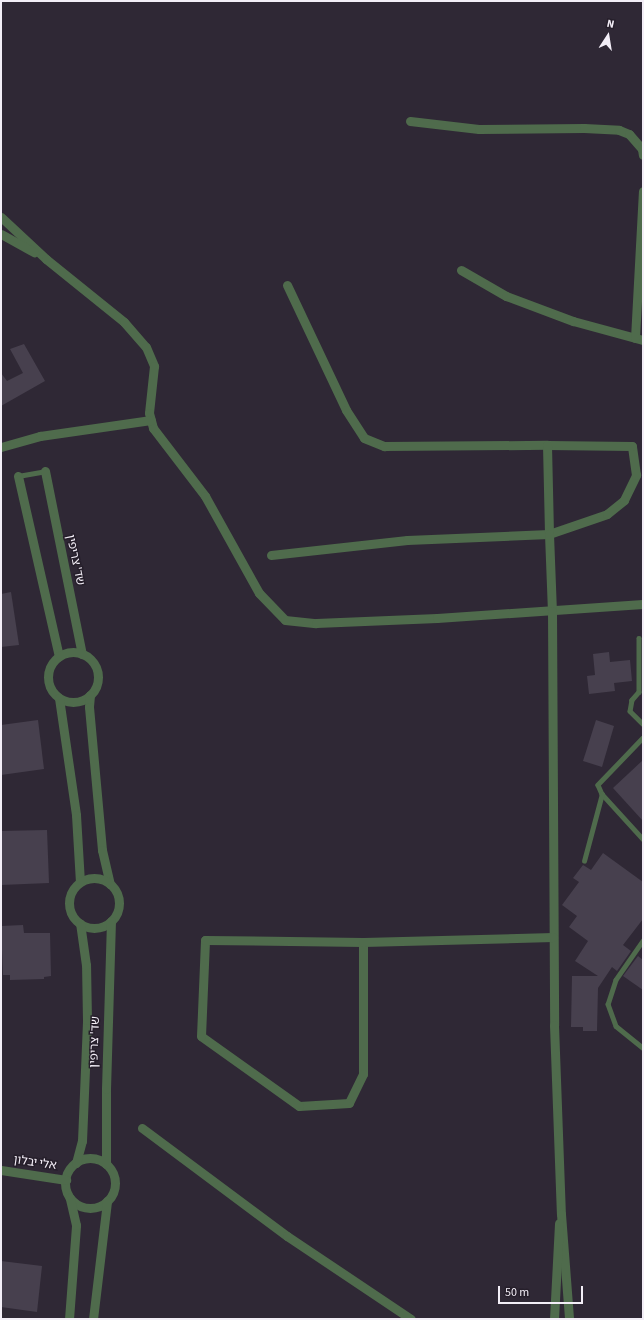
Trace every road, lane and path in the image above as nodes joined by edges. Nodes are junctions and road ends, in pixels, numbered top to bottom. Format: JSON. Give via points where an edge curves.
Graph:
{"nodes":[{"id":1,"x":410,"y":121,"type":"dead end"},
{"id":2,"x":643,"y":155,"type":"edge"},
{"id":3,"x":643,"y":191,"type":"edge"},
{"id":4,"x":1,"y":217,"type":"edge"},
{"id":5,"x":1,"y":234,"type":"edge"},
{"id":6,"x":46,"y":259,"type":"junction"},
{"id":7,"x":461,"y":270,"type":"dead end"},
{"id":8,"x":287,"y":285,"type":"dead end"},
{"id":9,"x":639,"y":339,"type":"edge"},
{"id":10,"x":151,"y":420,"type":"junction"},
{"id":11,"x":547,"y":445,"type":"junction"},
{"id":12,"x":1,"y":447,"type":"edge"},
{"id":13,"x":45,"y":472,"type":"joint"},
{"id":14,"x":18,"y":476,"type":"joint"},
{"id":15,"x":549,"y":534,"type":"junction"},
{"id":16,"x":271,"y":554,"type":"dead end"},
{"id":17,"x":643,"y":604,"type":"edge"},
{"id":18,"x":552,"y":611,"type":"junction"},
{"id":19,"x":639,"y":638,"type":"dead end"},
{"id":20,"x":82,"y":654,"type":"junction"},
{"id":21,"x":59,"y":656,"type":"junction"},
{"id":22,"x":641,"y":678,"type":"edge"},
{"id":23,"x":90,"y":695,"type":"junction"},
{"id":24,"x":59,"y":698,"type":"junction"},
{"id":25,"x":643,"y":724,"type":"edge"},
{"id":26,"x":643,"y":738,"type":"edge"},
{"id":27,"x":602,"y":794,"type":"junction"},
{"id":28,"x":643,"y":839,"type":"edge"},
{"id":29,"x":584,"y":861,"type":"dead end"},
{"id":30,"x":80,"y":882,"type":"junction"},
{"id":31,"x":110,"y":884,"type":"junction"},
{"id":32,"x":111,"y":921,"type":"junction"},
{"id":33,"x":80,"y":924,"type":"junction"},
{"id":34,"x":552,"y":937,"type":"junction"},
{"id":35,"x":643,"y":941,"type":"edge"},
{"id":36,"x":363,"y":942,"type":"junction"},
{"id":37,"x":643,"y":1048,"type":"edge"},
{"id":38,"x":142,"y":1128,"type":"dead end"},
{"id":39,"x":76,"y":1163,"type":"junction"},
{"id":40,"x":106,"y":1164,"type":"junction"},
{"id":41,"x":1,"y":1170,"type":"edge"},
{"id":42,"x":66,"y":1180,"type":"junction"},
{"id":43,"x":70,"y":1198,"type":"junction"},
{"id":44,"x":107,"y":1201,"type":"junction"},
{"id":45,"x":561,"y":1214,"type":"junction"},
{"id":46,"x":69,"y":1319,"type":"edge"},
{"id":47,"x":93,"y":1319,"type":"edge"},
{"id":48,"x":411,"y":1319,"type":"edge"},
{"id":49,"x":554,"y":1319,"type":"edge"},
{"id":50,"x":570,"y":1319,"type":"edge"}],
"edges":[{"from":1,"to":2,"type":"street","via":[[479,129],[619,130],[629,134],[642,149]]},
{"from":3,"to":9,"type":"street"},
{"from":4,"to":6,"type":"street"},
{"from":5,"to":6,"type":"street"},
{"from":6,"to":10,"type":"street","via":[[124,322],[146,347],[154,366]]},
{"from":7,"to":9,"type":"street","via":[[506,296],[573,321]]},
{"from":8,"to":11,"type":"street","via":[[346,410],[364,438],[384,446]]},
{"from":10,"to":12,"type":"street","via":[[40,436]]},
{"from":10,"to":18,"type":"street","via":[[153,428],[205,496],[258,593],[285,620],[316,624]]},
{"from":11,"to":15,"type":"street"},
{"from":11,"to":15,"type":"street","via":[[632,446],[636,474],[624,500],[607,514]]},
{"from":13,"to":14,"type":"lane"},
{"from":13,"to":20,"type":"street","name":"שד' צריפין"},
{"from":14,"to":21,"type":"street"},
{"from":15,"to":16,"type":"street","via":[[408,540]]},
{"from":15,"to":18,"type":"street"},
{"from":17,"to":18,"type":"street"},
{"from":18,"to":34,"type":"street"},
{"from":19,"to":22,"type":"lane"},
{"from":20,"to":21,"type":"street","via":[[66,653]]},
{"from":20,"to":23,"type":"street","via":[[95,664],[98,672],[97,684]]},
{"from":21,"to":24,"type":"street","via":[[53,662],[48,677],[53,692]]},
{"from":22,"to":25,"type":"lane","via":[[630,711]]},
{"from":23,"to":24,"type":"street","via":[[75,702]]},
{"from":23,"to":31,"type":"street","via":[[102,850]]},
{"from":24,"to":30,"type":"street","via":[[76,815]]},
{"from":26,"to":27,"type":"lane","via":[[598,785]]},
{"from":27,"to":28,"type":"lane"},
{"from":27,"to":29,"type":"lane"},
{"from":30,"to":31,"type":"street","via":[[96,878]]},
{"from":30,"to":33,"type":"street","via":[[72,891],[69,903],[74,918]]},
{"from":31,"to":32,"type":"street","via":[[116,890],[119,902]]},
{"from":32,"to":33,"type":"street","via":[[96,928]]},
{"from":32,"to":40,"type":"street","name":"שד' צריפין"},
{"from":33,"to":39,"type":"street","name":"שד' צריפין","via":[[86,965],[87,1020],[82,1141]]},
{"from":34,"to":36,"type":"street"},
{"from":34,"to":45,"type":"street"},
{"from":35,"to":37,"type":"lane","via":[[616,980],[608,1004],[616,1026]]},
{"from":36,"to":36,"type":"street","via":[[205,940],[201,1036],[299,1106],[349,1103],[363,1074]]},
{"from":38,"to":48,"type":"street","via":[[287,1236]]},
{"from":39,"to":40,"type":"street","via":[[92,1158]]},
{"from":39,"to":42,"type":"street","via":[[70,1168]]},
{"from":40,"to":44,"type":"street","via":[[115,1178],[112,1195]]},
{"from":41,"to":42,"type":"street","name":"אלי יבלון"},
{"from":42,"to":43,"type":"street"},
{"from":43,"to":44,"type":"street","via":[[84,1208],[96,1207]]},
{"from":43,"to":46,"type":"street","via":[[76,1225]]},
{"from":44,"to":47,"type":"street"},
{"from":45,"to":49,"type":"street"},
{"from":45,"to":50,"type":"street"}]}
